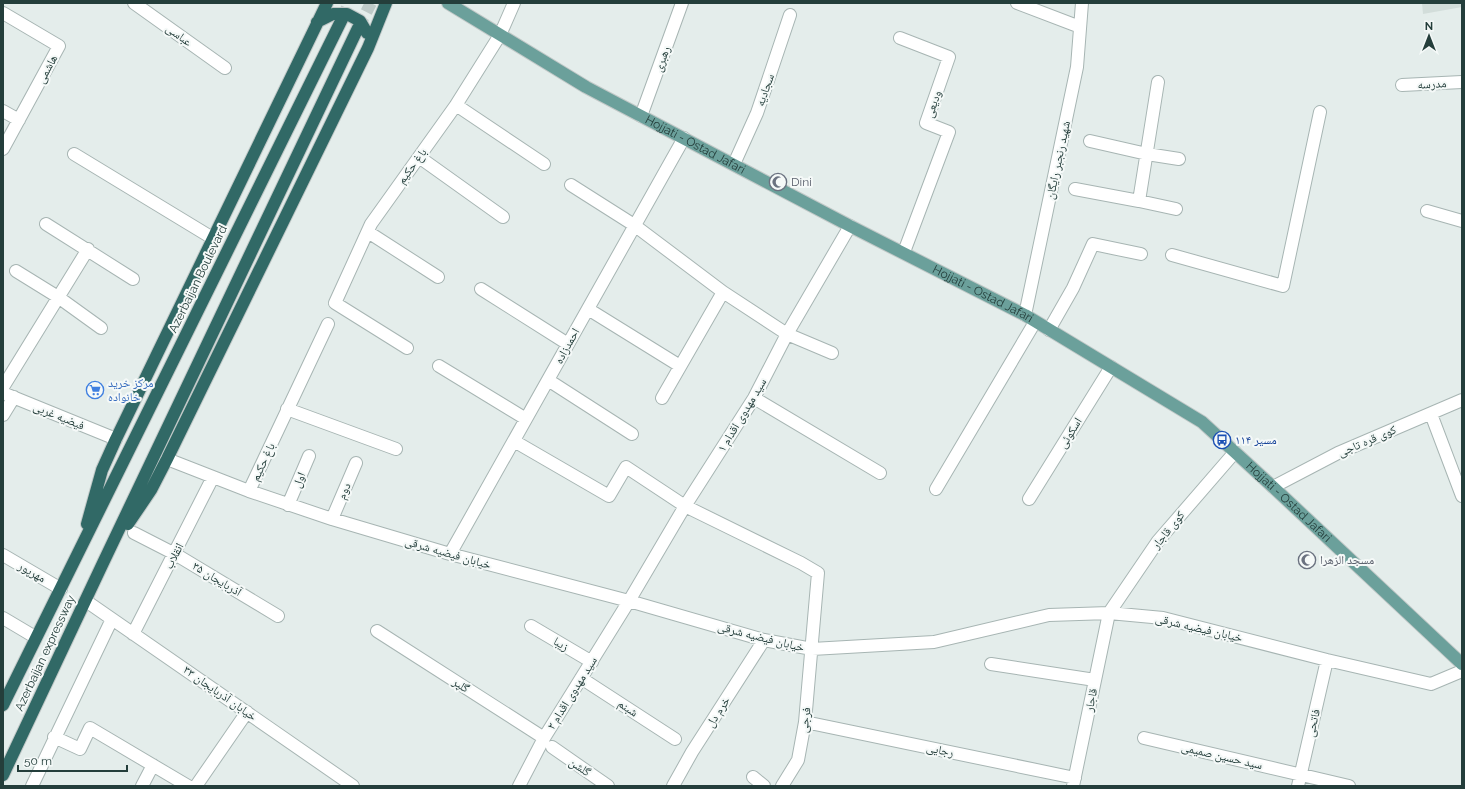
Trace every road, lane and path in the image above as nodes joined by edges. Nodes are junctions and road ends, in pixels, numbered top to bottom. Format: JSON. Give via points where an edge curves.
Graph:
{"nodes":[{"id":1,"x":134,"y":3,"type":"edge"},
{"id":2,"x":327,"y":3,"type":"edge"},
{"id":3,"x":386,"y":3,"type":"edge"},
{"id":4,"x":448,"y":3,"type":"edge"},
{"id":5,"x":514,"y":3,"type":"edge"},
{"id":6,"x":1017,"y":3,"type":"edge"},
{"id":7,"x":1082,"y":3,"type":"edge"},
{"id":8,"x":678,"y":4,"type":"edge"},
{"id":9,"x":3,"y":13,"type":"edge"},
{"id":10,"x":790,"y":15,"type":"dead end"},
{"id":11,"x":342,"y":19,"type":"tunnel mouth"},
{"id":12,"x":317,"y":22,"type":"junction"},
{"id":13,"x":1080,"y":27,"type":"junction"},
{"id":14,"x":358,"y":28,"type":"tunnel mouth"},
{"id":15,"x":500,"y":35,"type":"junction"},
{"id":16,"x":900,"y":38,"type":"dead end"},
{"id":17,"x":368,"y":48,"type":"junction"},
{"id":18,"x":224,"y":68,"type":"dead end"},
{"id":19,"x":1158,"y":82,"type":"dead end"},
{"id":20,"x":1462,"y":82,"type":"edge"},
{"id":21,"x":1402,"y":85,"type":"dead end"},
{"id":22,"x":456,"y":105,"type":"junction"},
{"id":23,"x":3,"y":111,"type":"edge"},
{"id":24,"x":1320,"y":112,"type":"dead end"},
{"id":25,"x":641,"y":116,"type":"junction"},
{"id":26,"x":19,"y":120,"type":"junction"},
{"id":27,"x":684,"y":138,"type":"junction"},
{"id":28,"x":1090,"y":141,"type":"dead end"},
{"id":29,"x":3,"y":149,"type":"edge"},
{"id":30,"x":74,"y":154,"type":"dead end"},
{"id":31,"x":1147,"y":154,"type":"junction"},
{"id":32,"x":419,"y":157,"type":"junction"},
{"id":33,"x":1179,"y":159,"type":"dead end"},
{"id":34,"x":544,"y":164,"type":"dead end"},
{"id":35,"x":734,"y":164,"type":"junction"},
{"id":36,"x":570,"y":185,"type":"dead end"},
{"id":37,"x":1075,"y":189,"type":"dead end"},
{"id":38,"x":1139,"y":201,"type":"junction"},
{"id":39,"x":1176,"y":210,"type":"dead end"},
{"id":40,"x":1427,"y":211,"type":"dead end"},
{"id":41,"x":503,"y":217,"type":"dead end"},
{"id":42,"x":1462,"y":221,"type":"edge"},
{"id":43,"x":46,"y":224,"type":"dead end"},
{"id":44,"x":634,"y":225,"type":"junction"},
{"id":45,"x":850,"y":226,"type":"junction"},
{"id":46,"x":368,"y":232,"type":"junction"},
{"id":47,"x":214,"y":239,"type":"junction"},
{"id":48,"x":88,"y":249,"type":"junction"},
{"id":49,"x":904,"y":252,"type":"junction"},
{"id":50,"x":1141,"y":254,"type":"dead end"},
{"id":51,"x":1172,"y":255,"type":"dead end"},
{"id":52,"x":16,"y":271,"type":"dead end"},
{"id":53,"x":438,"y":277,"type":"dead end"},
{"id":54,"x":133,"y":278,"type":"dead end"},
{"id":55,"x":481,"y":289,"type":"dead end"},
{"id":56,"x":723,"y":292,"type":"junction"},
{"id":57,"x":58,"y":297,"type":"junction"},
{"id":58,"x":588,"y":309,"type":"junction"},
{"id":59,"x":1030,"y":318,"type":"junction"},
{"id":60,"x":328,"y":324,"type":"dead end"},
{"id":61,"x":101,"y":328,"type":"dead end"},
{"id":62,"x":1049,"y":330,"type":"junction"},
{"id":63,"x":787,"y":334,"type":"junction"},
{"id":64,"x":568,"y":344,"type":"junction"},
{"id":65,"x":407,"y":348,"type":"dead end"},
{"id":66,"x":832,"y":353,"type":"dead end"},
{"id":67,"x":439,"y":366,"type":"dead end"},
{"id":68,"x":680,"y":366,"type":"junction"},
{"id":69,"x":1111,"y":367,"type":"junction"},
{"id":70,"x":548,"y":380,"type":"junction"},
{"id":71,"x":3,"y":387,"type":"edge"},
{"id":72,"x":8,"y":395,"type":"edge"},
{"id":73,"x":662,"y":398,"type":"dead end"},
{"id":74,"x":754,"y":398,"type":"junction"},
{"id":75,"x":1462,"y":400,"type":"edge"},
{"id":76,"x":287,"y":409,"type":"junction"},
{"id":77,"x":1431,"y":414,"type":"junction"},
{"id":78,"x":3,"y":416,"type":"edge"},
{"id":79,"x":526,"y":419,"type":"junction"},
{"id":80,"x":632,"y":434,"type":"dead end"},
{"id":81,"x":116,"y":439,"type":"junction"},
{"id":82,"x":514,"y":441,"type":"junction"},
{"id":83,"x":396,"y":448,"type":"dead end"},
{"id":84,"x":1235,"y":452,"type":"junction"},
{"id":85,"x":309,"y":456,"type":"dead end"},
{"id":86,"x":166,"y":459,"type":"junction"},
{"id":87,"x":356,"y":463,"type":"dead end"},
{"id":88,"x":880,"y":473,"type":"dead end"},
{"id":89,"x":213,"y":477,"type":"junction"},
{"id":90,"x":1273,"y":487,"type":"junction"},
{"id":91,"x":936,"y":489,"type":"dead end"},
{"id":92,"x":249,"y":491,"type":"junction"},
{"id":93,"x":1462,"y":496,"type":"edge"},
{"id":94,"x":1029,"y":500,"type":"dead end"},
{"id":95,"x":288,"y":505,"type":"junction"},
{"id":96,"x":685,"y":506,"type":"junction"},
{"id":97,"x":332,"y":519,"type":"junction"},
{"id":98,"x":134,"y":533,"type":"dead end"},
{"id":99,"x":80,"y":552,"type":"junction"},
{"id":100,"x":175,"y":554,"type":"junction"},
{"id":101,"x":450,"y":554,"type":"junction"},
{"id":102,"x":3,"y":555,"type":"edge"},
{"id":103,"x":103,"y":564,"type":"junction"},
{"id":104,"x":61,"y":589,"type":"junction"},
{"id":105,"x":86,"y":601,"type":"junction"},
{"id":106,"x":629,"y":601,"type":"junction"},
{"id":107,"x":1109,"y":613,"type":"junction"},
{"id":108,"x":278,"y":616,"type":"dead end"},
{"id":109,"x":3,"y":618,"type":"edge"},
{"id":110,"x":112,"y":619,"type":"junction"},
{"id":111,"x":531,"y":626,"type":"dead end"},
{"id":112,"x":377,"y":631,"type":"dead end"},
{"id":113,"x":134,"y":634,"type":"junction"},
{"id":114,"x":35,"y":637,"type":"junction"},
{"id":115,"x":764,"y":640,"type":"junction"},
{"id":116,"x":812,"y":649,"type":"junction"},
{"id":117,"x":1327,"y":660,"type":"junction"},
{"id":118,"x":592,"y":662,"type":"junction"},
{"id":119,"x":991,"y":664,"type":"dead end"},
{"id":120,"x":1462,"y":664,"type":"edge"},
{"id":121,"x":1462,"y":671,"type":"edge"},
{"id":122,"x":581,"y":678,"type":"junction"},
{"id":123,"x":1095,"y":680,"type":"junction"},
{"id":124,"x":3,"y":705,"type":"edge"},
{"id":125,"x":247,"y":712,"type":"junction"},
{"id":126,"x":805,"y":722,"type":"junction"},
{"id":127,"x":54,"y":737,"type":"junction"},
{"id":128,"x":1144,"y":738,"type":"dead end"},
{"id":129,"x":675,"y":739,"type":"dead end"},
{"id":130,"x":548,"y":743,"type":"junction"},
{"id":131,"x":153,"y":765,"type":"junction"},
{"id":132,"x":3,"y":775,"type":"edge"},
{"id":133,"x":753,"y":777,"type":"dead end"},
{"id":134,"x":1299,"y":780,"type":"edge"},
{"id":135,"x":1074,"y":782,"type":"edge"},
{"id":136,"x":32,"y":786,"type":"edge"},
{"id":137,"x":142,"y":786,"type":"edge"},
{"id":138,"x":188,"y":786,"type":"edge"},
{"id":139,"x":196,"y":786,"type":"edge"},
{"id":140,"x":354,"y":786,"type":"edge"},
{"id":141,"x":519,"y":786,"type":"edge"},
{"id":142,"x":608,"y":786,"type":"edge"},
{"id":143,"x":673,"y":786,"type":"edge"},
{"id":144,"x":764,"y":786,"type":"edge"},
{"id":145,"x":782,"y":786,"type":"edge"},
{"id":146,"x":1349,"y":786,"type":"edge"}],
"edges":[{"from":1,"to":18,"type":"street","name":"عباسی"},
{"from":2,"to":12,"type":"highway"},
{"from":3,"to":17,"type":"highway"},
{"from":4,"to":15,"type":"main road","name":"Hojjati - Ostad Jafari"},
{"from":5,"to":15,"type":"street","name":"باغ حکیم"},
{"from":6,"to":13,"type":"street"},
{"from":7,"to":13,"type":"street","name":"شهید رنجبر رایگان"},
{"from":8,"to":25,"type":"street","name":"رهبری"},
{"from":9,"to":26,"type":"street","name":"هاشمی","via":[[59,46]]},
{"from":10,"to":35,"type":"street","name":"سجادیه","via":[[757,113]]},
{"from":11,"to":99,"type":"highway","name":"Azerbaijan Boulevard"},
{"from":12,"to":17,"type":"highway","via":[[332,14],[347,14],[360,21],[367,33]]},
{"from":12,"to":47,"type":"highway"},
{"from":13,"to":59,"type":"street","name":"شهید رنجبر رایگان","via":[[1077,67]]},
{"from":14,"to":103,"type":"highway"},
{"from":15,"to":22,"type":"street","name":"باغ حکیم"},
{"from":15,"to":25,"type":"main road","name":"Hojjati - Ostad Jafari","via":[[586,87]]},
{"from":16,"to":49,"type":"street","name":"ودیعی","via":[[949,57],[926,123],[949,132]]},
{"from":17,"to":86,"type":"highway"},
{"from":19,"to":31,"type":"street"},
{"from":20,"to":21,"type":"street","name":"مدرسه"},
{"from":22,"to":32,"type":"street","name":"باغ حکیم"},
{"from":22,"to":34,"type":"street"},
{"from":23,"to":26,"type":"street"},
{"from":24,"to":51,"type":"street","via":[[1283,286]]},
{"from":25,"to":27,"type":"main road","name":"Hojjati - Ostad Jafari"},
{"from":26,"to":29,"type":"street","name":"هاشمی"},
{"from":27,"to":35,"type":"main road","name":"Hojjati - Ostad Jafari"},
{"from":27,"to":44,"type":"street","name":"احمدزاده"},
{"from":28,"to":31,"type":"street"},
{"from":30,"to":47,"type":"street"},
{"from":31,"to":33,"type":"street"},
{"from":31,"to":38,"type":"street"},
{"from":32,"to":41,"type":"street"},
{"from":32,"to":46,"type":"street","name":"باغ حکیم","via":[[371,224]]},
{"from":35,"to":45,"type":"main road","name":"Hojjati - Ostad Jafari"},
{"from":36,"to":44,"type":"street"},
{"from":37,"to":38,"type":"street"},
{"from":38,"to":39,"type":"street"},
{"from":40,"to":42,"type":"street"},
{"from":43,"to":48,"type":"street"},
{"from":44,"to":56,"type":"street"},
{"from":44,"to":58,"type":"street","name":"احمدزاده"},
{"from":45,"to":49,"type":"main road","name":"Hojjati - Ostad Jafari"},
{"from":45,"to":63,"type":"street","name":"سید مهدوی اقدام ۱"},
{"from":46,"to":53,"type":"street"},
{"from":46,"to":65,"type":"street","name":"باغ حکیم","via":[[335,303]]},
{"from":47,"to":81,"type":"highway"},
{"from":48,"to":54,"type":"street"},
{"from":48,"to":57,"type":"street"},
{"from":49,"to":59,"type":"main road","name":"Hojjati - Ostad Jafari"},
{"from":50,"to":62,"type":"street","via":[[1093,244],[1073,288]]},
{"from":52,"to":57,"type":"street"},
{"from":55,"to":64,"type":"street"},
{"from":56,"to":63,"type":"street"},
{"from":56,"to":68,"type":"street"},
{"from":57,"to":61,"type":"street"},
{"from":57,"to":71,"type":"street"},
{"from":58,"to":64,"type":"street","name":"احمدزاده"},
{"from":58,"to":68,"type":"street"},
{"from":59,"to":62,"type":"main road","name":"Hojjati - Ostad Jafari"},
{"from":59,"to":91,"type":"street","name":"شهید رنجبر رایگان"},
{"from":60,"to":76,"type":"street","name":"باغ حکیم"},
{"from":62,"to":69,"type":"main road","name":"Hojjati - Ostad Jafari"},
{"from":63,"to":66,"type":"street"},
{"from":63,"to":74,"type":"street","name":"سید مهدوی اقدام ۱"},
{"from":64,"to":70,"type":"street","name":"احمدزاده"},
{"from":67,"to":79,"type":"street"},
{"from":68,"to":73,"type":"street"},
{"from":69,"to":84,"type":"main road","name":"Hojjati - Ostad Jafari","via":[[1202,422]]},
{"from":69,"to":94,"type":"street","name":"اسکوئی"},
{"from":70,"to":79,"type":"street","name":"احمدزاده"},
{"from":70,"to":80,"type":"street"},
{"from":72,"to":78,"type":"street"},
{"from":72,"to":81,"type":"street","name":"فیضیه غربی"},
{"from":74,"to":88,"type":"street"},
{"from":74,"to":96,"type":"street","name":"سید مهدوی اقدام ۱"},
{"from":75,"to":77,"type":"street","name":"کوی قره تاجی"},
{"from":76,"to":83,"type":"street"},
{"from":76,"to":92,"type":"street","name":"باغ حکیم"},
{"from":77,"to":90,"type":"street","name":"کوی قره تاجی","via":[[1338,453]]},
{"from":77,"to":93,"type":"street"},
{"from":79,"to":82,"type":"street","name":"احمدزاده"},
{"from":81,"to":99,"type":"highway","via":[[102,470]]},
{"from":82,"to":96,"type":"street","via":[[609,496],[626,467]]},
{"from":82,"to":101,"type":"street","name":"احمدزاده"},
{"from":84,"to":90,"type":"main road","name":"Hojjati - Ostad Jafari"},
{"from":84,"to":107,"type":"street","name":"کوی قاجار","via":[[1158,541]]},
{"from":85,"to":95,"type":"street","name":"اول"},
{"from":86,"to":89,"type":"street","name":"خیابان فیضیه شرقی"},
{"from":86,"to":103,"type":"highway","via":[[151,490]]},
{"from":87,"to":97,"type":"street","name":"دوم"},
{"from":89,"to":92,"type":"street","name":"خیابان فیضیه شرقی"},
{"from":89,"to":100,"type":"street","name":"انقلاب"},
{"from":90,"to":120,"type":"main road","name":"Hojjati - Ostad Jafari"},
{"from":92,"to":95,"type":"street","name":"خیابان فیضیه شرقی"},
{"from":95,"to":97,"type":"street","name":"خیابان فیضیه شرقی"},
{"from":96,"to":106,"type":"street","name":"سید مهدوی اقدام ۱"},
{"from":96,"to":116,"type":"street","name":"فرجی","via":[[818,573]]},
{"from":97,"to":101,"type":"street","name":"خیابان فیضیه شرقی"},
{"from":98,"to":100,"type":"street","name":"آذربایجان ۳۵"},
{"from":99,"to":104,"type":"highway","name":"Azerbaijan expressway"},
{"from":100,"to":108,"type":"street","name":"آذربایجان ۳۵"},
{"from":100,"to":113,"type":"street","name":"انقلاب"},
{"from":101,"to":106,"type":"street","name":"خیابان فیضیه شرقی"},
{"from":102,"to":104,"type":"street","name":"مهرپور"},
{"from":103,"to":105,"type":"highway","name":"Azerbaijan expressway"},
{"from":104,"to":114,"type":"highway","name":"Azerbaijan expressway"},
{"from":105,"to":110,"type":"street","name":"خیابان آذربایجان ۳۳"},
{"from":105,"to":132,"type":"highway","name":"Azerbaijan expressway"},
{"from":106,"to":115,"type":"street","name":"خیابان فیضیه شرقی"},
{"from":106,"to":118,"type":"street","name":"سید مهدوی اقدام ۲"},
{"from":107,"to":116,"type":"street","name":"خیابان فیضیه شرقی","via":[[1049,615],[934,642]]},
{"from":107,"to":117,"type":"street","name":"خیابان فیضیه شرقی","via":[[1163,618]]},
{"from":107,"to":123,"type":"street","name":"قاجار"},
{"from":109,"to":114,"type":"street"},
{"from":110,"to":113,"type":"street","name":"خیابان آذربایجان ۳۳"},
{"from":110,"to":127,"type":"street"},
{"from":111,"to":118,"type":"street","name":"زیبا"},
{"from":112,"to":130,"type":"street","name":"گلپر"},
{"from":113,"to":125,"type":"street","name":"خیابان آذربایجان ۳۳"},
{"from":114,"to":124,"type":"highway","name":"Azerbaijan expressway"},
{"from":115,"to":116,"type":"street","name":"خیابان فیضیه شرقی"},
{"from":115,"to":143,"type":"street","name":"خرم دل"},
{"from":116,"to":126,"type":"street","name":"فرجی"},
{"from":117,"to":121,"type":"street","name":"خیابان فیضیه شرقی","via":[[1431,684]]},
{"from":117,"to":134,"type":"street","name":"فاتحی"},
{"from":118,"to":122,"type":"street","name":"سید مهدوی اقدام ۲"},
{"from":119,"to":123,"type":"street"},
{"from":122,"to":129,"type":"street","name":"شبنم"},
{"from":122,"to":130,"type":"street","name":"سید مهدوی اقدام ۲"},
{"from":123,"to":135,"type":"street","name":"قاجار"},
{"from":125,"to":139,"type":"street"},
{"from":125,"to":140,"type":"street","name":"خیابان آذربایجان ۳۳"},
{"from":126,"to":135,"type":"street","name":"رجایی"},
{"from":126,"to":145,"type":"street","name":"فرجی","via":[[798,760]]},
{"from":127,"to":131,"type":"street","via":[[80,749],[90,728]]},
{"from":127,"to":136,"type":"street"},
{"from":128,"to":134,"type":"street","name":"سید حسین صمیمی"},
{"from":130,"to":141,"type":"street","name":"سید مهدوی اقدام ۲"},
{"from":130,"to":142,"type":"street","name":"گلشن"},
{"from":131,"to":137,"type":"street"},
{"from":131,"to":138,"type":"street"},
{"from":133,"to":144,"type":"street"},
{"from":134,"to":146,"type":"street","name":"سید حسین صمیمی"}]}
